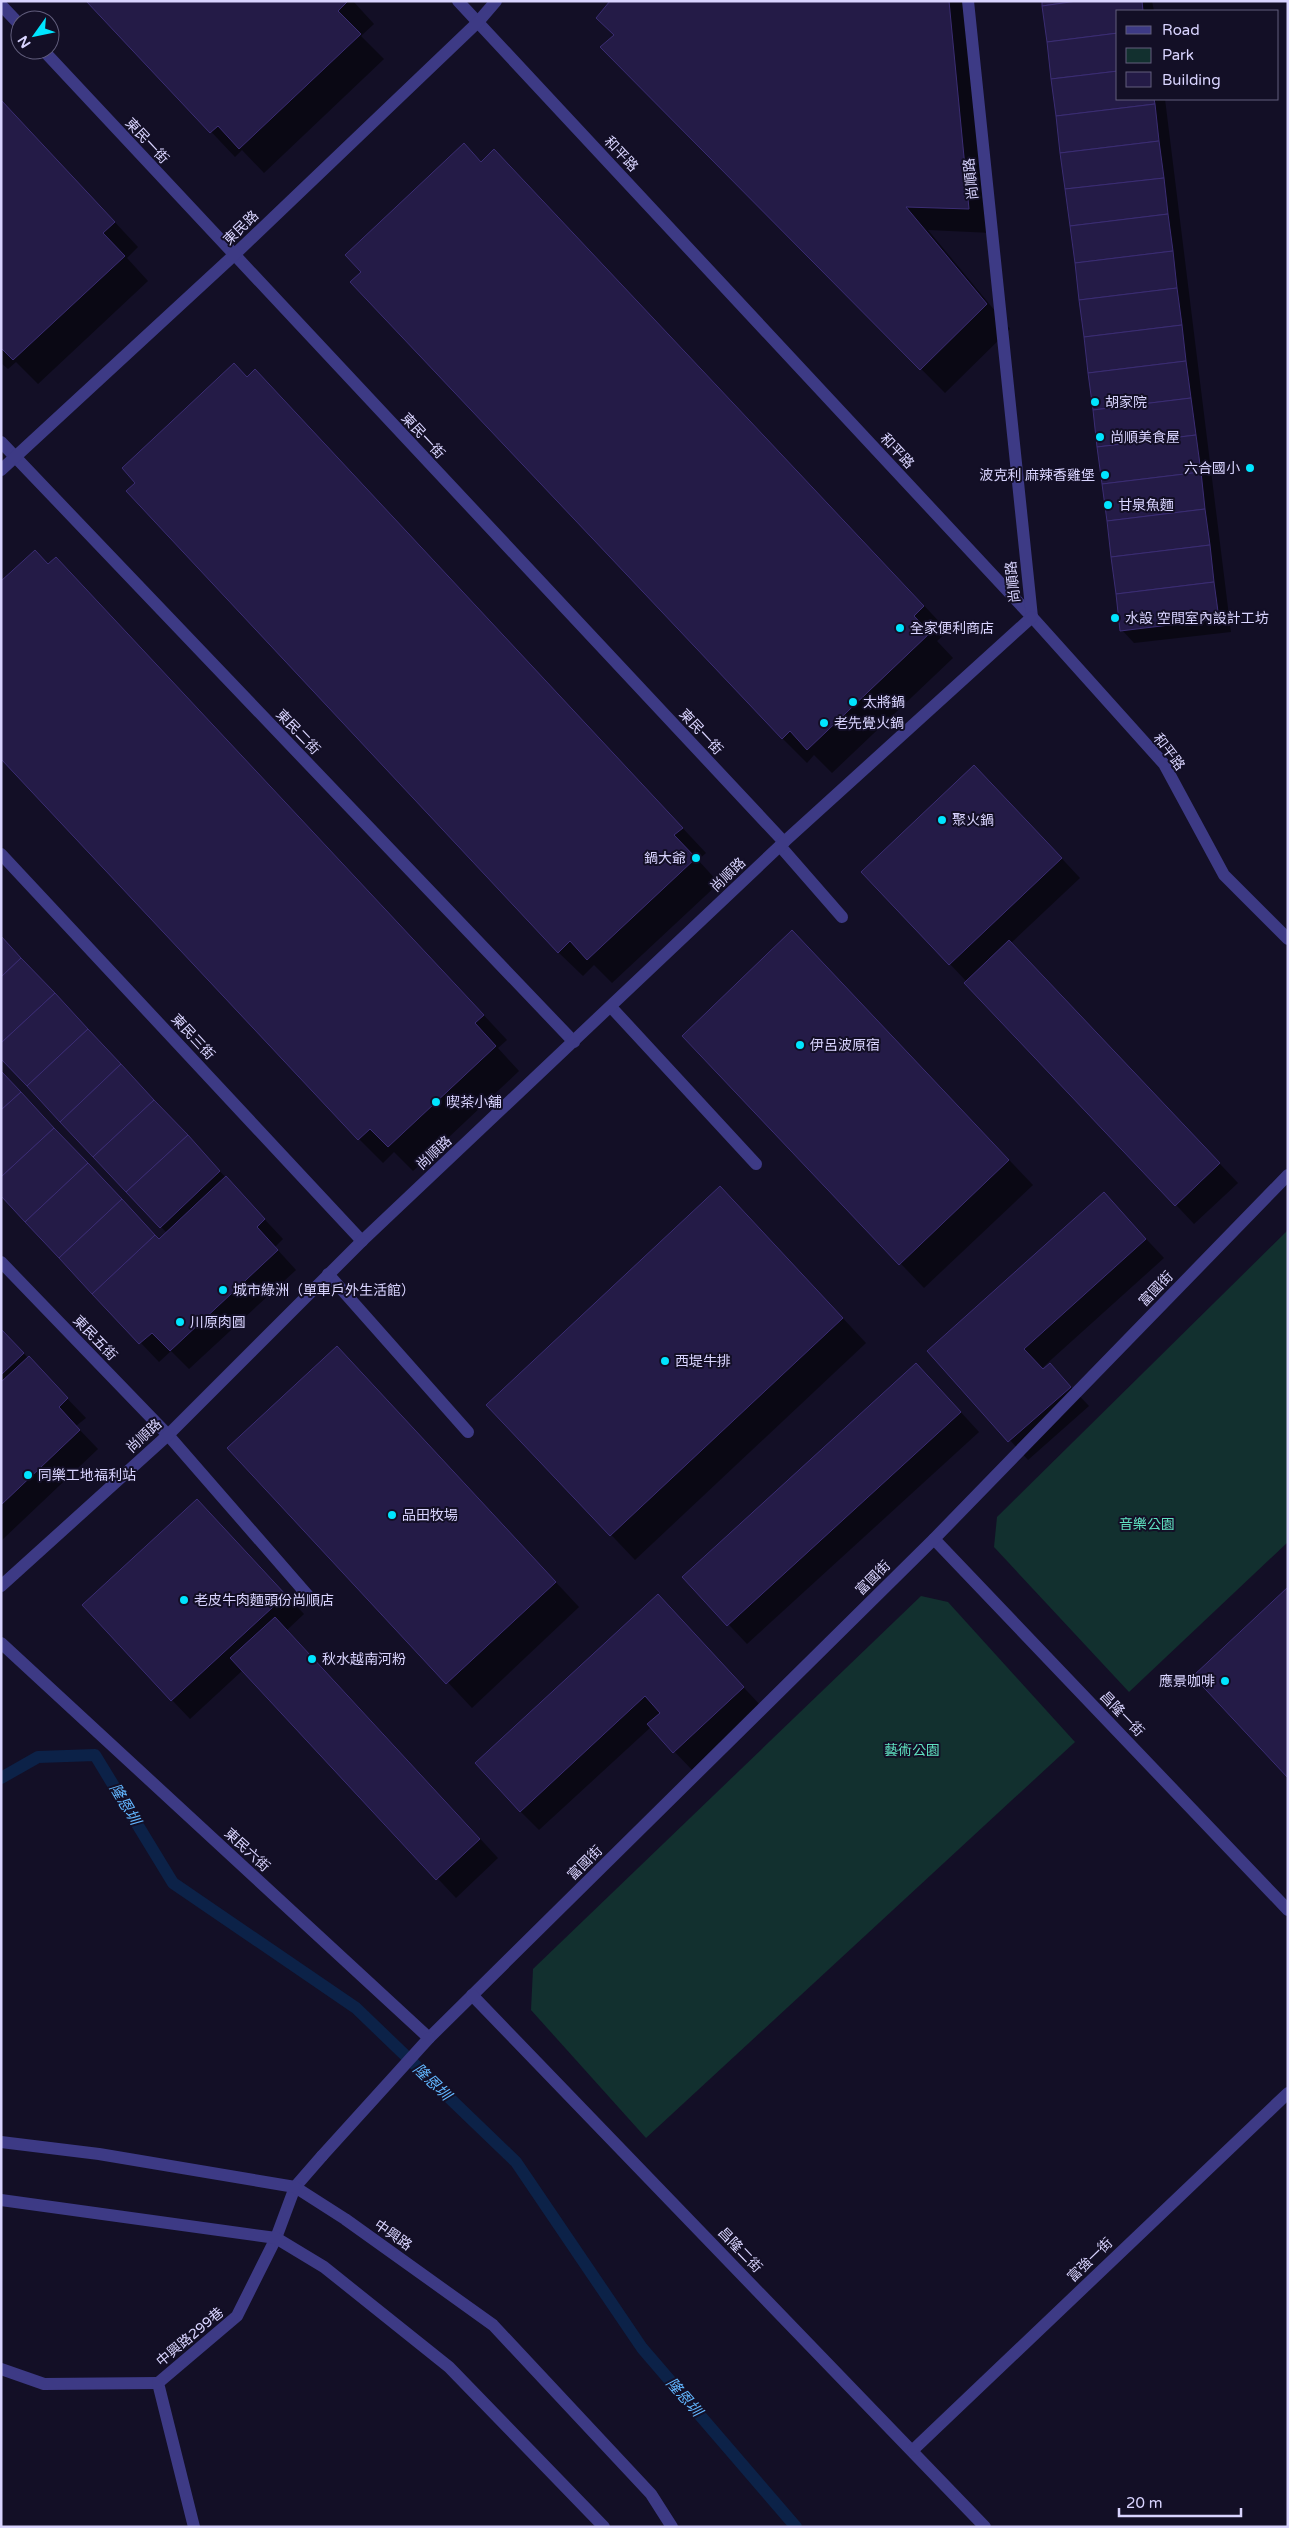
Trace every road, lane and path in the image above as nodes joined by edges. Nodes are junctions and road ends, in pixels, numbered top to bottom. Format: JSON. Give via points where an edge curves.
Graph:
{"nodes":[{"id":1,"x":458,"y":1,"type":"edge"},
{"id":2,"x":496,"y":1,"type":"edge"},
{"id":3,"x":968,"y":1,"type":"edge"},
{"id":4,"x":1,"y":5,"type":"edge"},
{"id":5,"x":10,"y":14,"type":"edge"},
{"id":6,"x":478,"y":22,"type":"junction"},
{"id":7,"x":52,"y":60,"type":"edge"},
{"id":8,"x":233,"y":256,"type":"junction"},
{"id":9,"x":1,"y":442,"type":"edge"},
{"id":10,"x":15,"y":457,"type":"junction"},
{"id":11,"x":1,"y":470,"type":"edge"},
{"id":12,"x":1032,"y":617,"type":"junction"},
{"id":13,"x":782,"y":844,"type":"junction"},
{"id":14,"x":1,"y":854,"type":"edge"},
{"id":15,"x":842,"y":917,"type":"dead end"},
{"id":16,"x":1288,"y":939,"type":"edge"},
{"id":17,"x":610,"y":1007,"type":"junction"},
{"id":18,"x":574,"y":1042,"type":"junction"},
{"id":19,"x":756,"y":1164,"type":"dead end"},
{"id":20,"x":1288,"y":1175,"type":"edge"},
{"id":21,"x":362,"y":1241,"type":"junction"},
{"id":22,"x":1,"y":1262,"type":"edge"},
{"id":23,"x":328,"y":1274,"type":"junction"},
{"id":24,"x":468,"y":1432,"type":"dead end"},
{"id":25,"x":168,"y":1435,"type":"junction"},
{"id":26,"x":934,"y":1539,"type":"junction"},
{"id":27,"x":1,"y":1586,"type":"edge"},
{"id":28,"x":310,"y":1598,"type":"dead end"},
{"id":29,"x":1,"y":1643,"type":"edge"},
{"id":30,"x":1288,"y":1910,"type":"edge"},
{"id":31,"x":472,"y":1995,"type":"junction"},
{"id":32,"x":425,"y":2042,"type":"junction"},
{"id":33,"x":1288,"y":2093,"type":"edge"},
{"id":34,"x":1,"y":2142,"type":"edge"},
{"id":35,"x":295,"y":2187,"type":"junction"},
{"id":36,"x":1,"y":2200,"type":"edge"},
{"id":37,"x":276,"y":2238,"type":"junction"},
{"id":38,"x":1,"y":2369,"type":"edge"},
{"id":39,"x":158,"y":2383,"type":"junction"},
{"id":40,"x":913,"y":2450,"type":"junction"},
{"id":41,"x":194,"y":2527,"type":"edge"},
{"id":42,"x":604,"y":2527,"type":"edge"},
{"id":43,"x":672,"y":2527,"type":"edge"},
{"id":44,"x":985,"y":2527,"type":"edge"}],
"edges":[{"from":1,"to":6,"type":"street","name":"和平路"},
{"from":2,"to":6,"type":"street","name":"東民路"},
{"from":3,"to":12,"type":"street","name":"尚順路"},
{"from":4,"to":5,"type":"street"},
{"from":6,"to":8,"type":"street","name":"東民路"},
{"from":6,"to":12,"type":"street","name":"和平路"},
{"from":7,"to":8,"type":"street","name":"東民一街"},
{"from":8,"to":10,"type":"street","name":"東民路"},
{"from":8,"to":13,"type":"street","name":"東民一街"},
{"from":9,"to":10,"type":"street","name":"東民二街"},
{"from":10,"to":11,"type":"street","name":"東民路"},
{"from":10,"to":18,"type":"street","name":"東民二街"},
{"from":12,"to":13,"type":"street","name":"尚順路"},
{"from":12,"to":16,"type":"street","name":"和平路","via":[[1164,764],[1224,875]]},
{"from":13,"to":15,"type":"street","name":"東民一街"},
{"from":13,"to":17,"type":"street","name":"尚順路"},
{"from":14,"to":21,"type":"street","name":"東民三街"},
{"from":17,"to":18,"type":"street","name":"尚順路"},
{"from":17,"to":19,"type":"street"},
{"from":18,"to":21,"type":"street","name":"尚順路"},
{"from":20,"to":26,"type":"street","name":"富國街"},
{"from":21,"to":23,"type":"street","name":"尚順路"},
{"from":22,"to":25,"type":"street","name":"東民五街"},
{"from":23,"to":24,"type":"street"},
{"from":23,"to":25,"type":"street","name":"尚順路"},
{"from":25,"to":27,"type":"street","name":"尚順路"},
{"from":25,"to":28,"type":"street","name":"東民五街"},
{"from":26,"to":30,"type":"street","name":"昌隆一街"},
{"from":26,"to":31,"type":"street","name":"富國街"},
{"from":29,"to":32,"type":"street","name":"東民六街"},
{"from":31,"to":32,"type":"street"},
{"from":31,"to":40,"type":"street","name":"昌隆二街"},
{"from":32,"to":35,"type":"street","name":"中興路299巷"},
{"from":33,"to":40,"type":"street","name":"富強一街"},
{"from":34,"to":35,"type":"street","name":"中興路","via":[[99,2154]]},
{"from":35,"to":37,"type":"street","name":"中興路299巷"},
{"from":35,"to":43,"type":"street","name":"中興路","via":[[493,2325],[651,2494]]},
{"from":36,"to":37,"type":"street"},
{"from":37,"to":39,"type":"street","name":"中興路299巷","via":[[237,2316]]},
{"from":37,"to":42,"type":"street","via":[[324,2266],[449,2367]]},
{"from":38,"to":39,"type":"street","via":[[44,2384]]},
{"from":39,"to":41,"type":"street","name":"中興路299巷"},
{"from":40,"to":44,"type":"street","name":"昌隆二街"}]}
